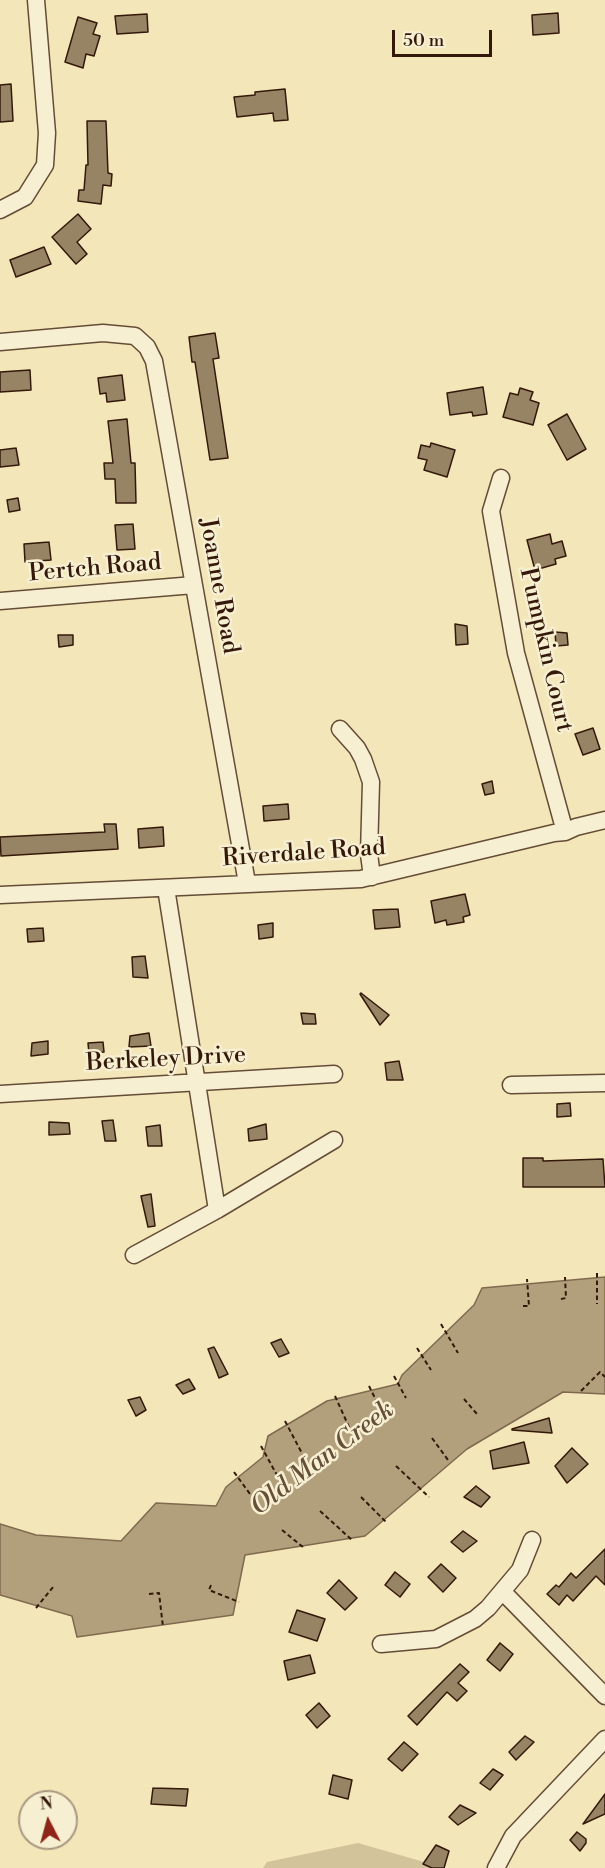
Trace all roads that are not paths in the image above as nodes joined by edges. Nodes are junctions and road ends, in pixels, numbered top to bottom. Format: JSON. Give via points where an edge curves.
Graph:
{"nodes":[{"id":1,"x":36,"y":0,"type":"edge"},
{"id":2,"x":0,"y":210,"type":"edge"},
{"id":3,"x":0,"y":342,"type":"edge"},
{"id":4,"x":501,"y":478,"type":"dead end"},
{"id":5,"x":194,"y":585,"type":"junction"},
{"id":6,"x":0,"y":601,"type":"edge"},
{"id":7,"x":340,"y":729,"type":"dead end"},
{"id":8,"x":605,"y":820,"type":"edge"},
{"id":9,"x":565,"y":832,"type":"junction"},
{"id":10,"x":372,"y":877,"type":"junction"},
{"id":11,"x":247,"y":883,"type":"junction"},
{"id":12,"x":166,"y":888,"type":"junction"},
{"id":13,"x":0,"y":895,"type":"edge"},
{"id":14,"x":334,"y":1074,"type":"dead end"},
{"id":15,"x":198,"y":1081,"type":"junction"},
{"id":16,"x":605,"y":1083,"type":"edge"},
{"id":17,"x":511,"y":1085,"type":"dead end"},
{"id":18,"x":0,"y":1094,"type":"edge"},
{"id":19,"x":334,"y":1140,"type":"dead end"},
{"id":20,"x":217,"y":1210,"type":"junction"},
{"id":21,"x":134,"y":1255,"type":"dead end"},
{"id":22,"x":532,"y":1540,"type":"dead end"},
{"id":23,"x":503,"y":1592,"type":"junction"},
{"id":24,"x":381,"y":1644,"type":"dead end"},
{"id":25,"x":605,"y":1696,"type":"edge"},
{"id":26,"x":605,"y":1739,"type":"edge"},
{"id":27,"x":496,"y":1868,"type":"edge"}],
"edges":[{"from":1,"to":2,"type":"street","via":[[47,133],[45,165],[25,197]]},
{"from":3,"to":5,"type":"street","name":"Joanne Road","via":[[103,333],[135,336],[147,347],[154,361]]},
{"from":4,"to":9,"type":"street","name":"Pumpkin Court","via":[[491,511],[506,597],[517,656]]},
{"from":5,"to":6,"type":"street","name":"Pertch Road"},
{"from":5,"to":11,"type":"street","name":"Joanne Road"},
{"from":7,"to":10,"type":"street","via":[[357,748],[371,782]]},
{"from":8,"to":9,"type":"street","name":"Riverdale Road"},
{"from":9,"to":10,"type":"street","name":"Riverdale Road"},
{"from":10,"to":11,"type":"street","name":"Riverdale Road"},
{"from":11,"to":12,"type":"street","name":"Riverdale Road"},
{"from":12,"to":13,"type":"street","name":"Riverdale Road"},
{"from":12,"to":15,"type":"street"},
{"from":14,"to":15,"type":"street","name":"Berkeley Drive"},
{"from":15,"to":18,"type":"street","name":"Berkeley Drive"},
{"from":15,"to":20,"type":"street"},
{"from":16,"to":17,"type":"street"},
{"from":19,"to":20,"type":"street"},
{"from":20,"to":21,"type":"street"},
{"from":22,"to":23,"type":"street","via":[[520,1570]]},
{"from":23,"to":24,"type":"street","via":[[475,1619],[436,1639]]},
{"from":23,"to":25,"type":"street"},
{"from":26,"to":27,"type":"street","via":[[513,1836]]}]}
